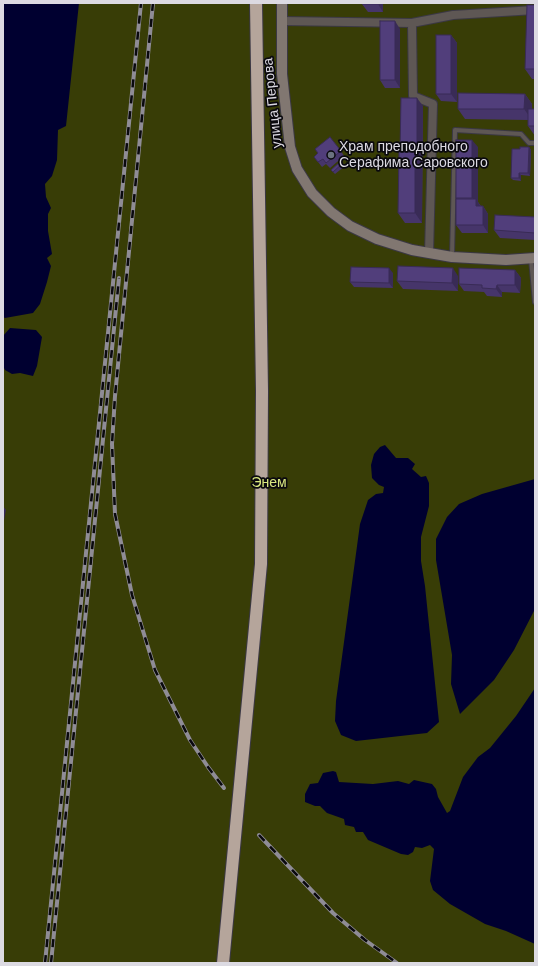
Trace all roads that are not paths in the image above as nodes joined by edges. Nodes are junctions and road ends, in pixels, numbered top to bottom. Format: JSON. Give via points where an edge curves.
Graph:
{"nodes":[{"id":1,"x":256,"y":3,"type":"edge"},
{"id":2,"x":282,"y":3,"type":"edge"},
{"id":3,"x":535,"y":10,"type":"edge"},
{"id":4,"x":282,"y":21,"type":"junction"},
{"id":5,"x":412,"y":23,"type":"junction"},
{"id":6,"x":535,"y":143,"type":"edge"},
{"id":7,"x":429,"y":253,"type":"junction"},
{"id":8,"x":452,"y":257,"type":"junction"},
{"id":9,"x":533,"y":258,"type":"edge"},
{"id":10,"x":535,"y":302,"type":"edge"},
{"id":11,"x":223,"y":963,"type":"edge"}],
"edges":[{"from":1,"to":11,"type":"highway","via":[[262,391],[261,564]]},
{"from":2,"to":4,"type":"street","name":"улица Перова"},
{"from":3,"to":5,"type":"street","via":[[453,16]]},
{"from":4,"to":5,"type":"street"},
{"from":4,"to":7,"type":"street","name":"улица Перова","via":[[282,74],[290,146],[297,169],[312,193],[330,212],[350,226],[377,239]]},
{"from":5,"to":7,"type":"street","via":[[413,96],[433,104]]},
{"from":6,"to":8,"type":"lane","via":[[529,143],[521,134],[455,130]]},
{"from":7,"to":8,"type":"street","name":"улица Перова"},
{"from":8,"to":9,"type":"street","name":"улица Перова","via":[[506,260]]},
{"from":9,"to":10,"type":"lane"}]}
